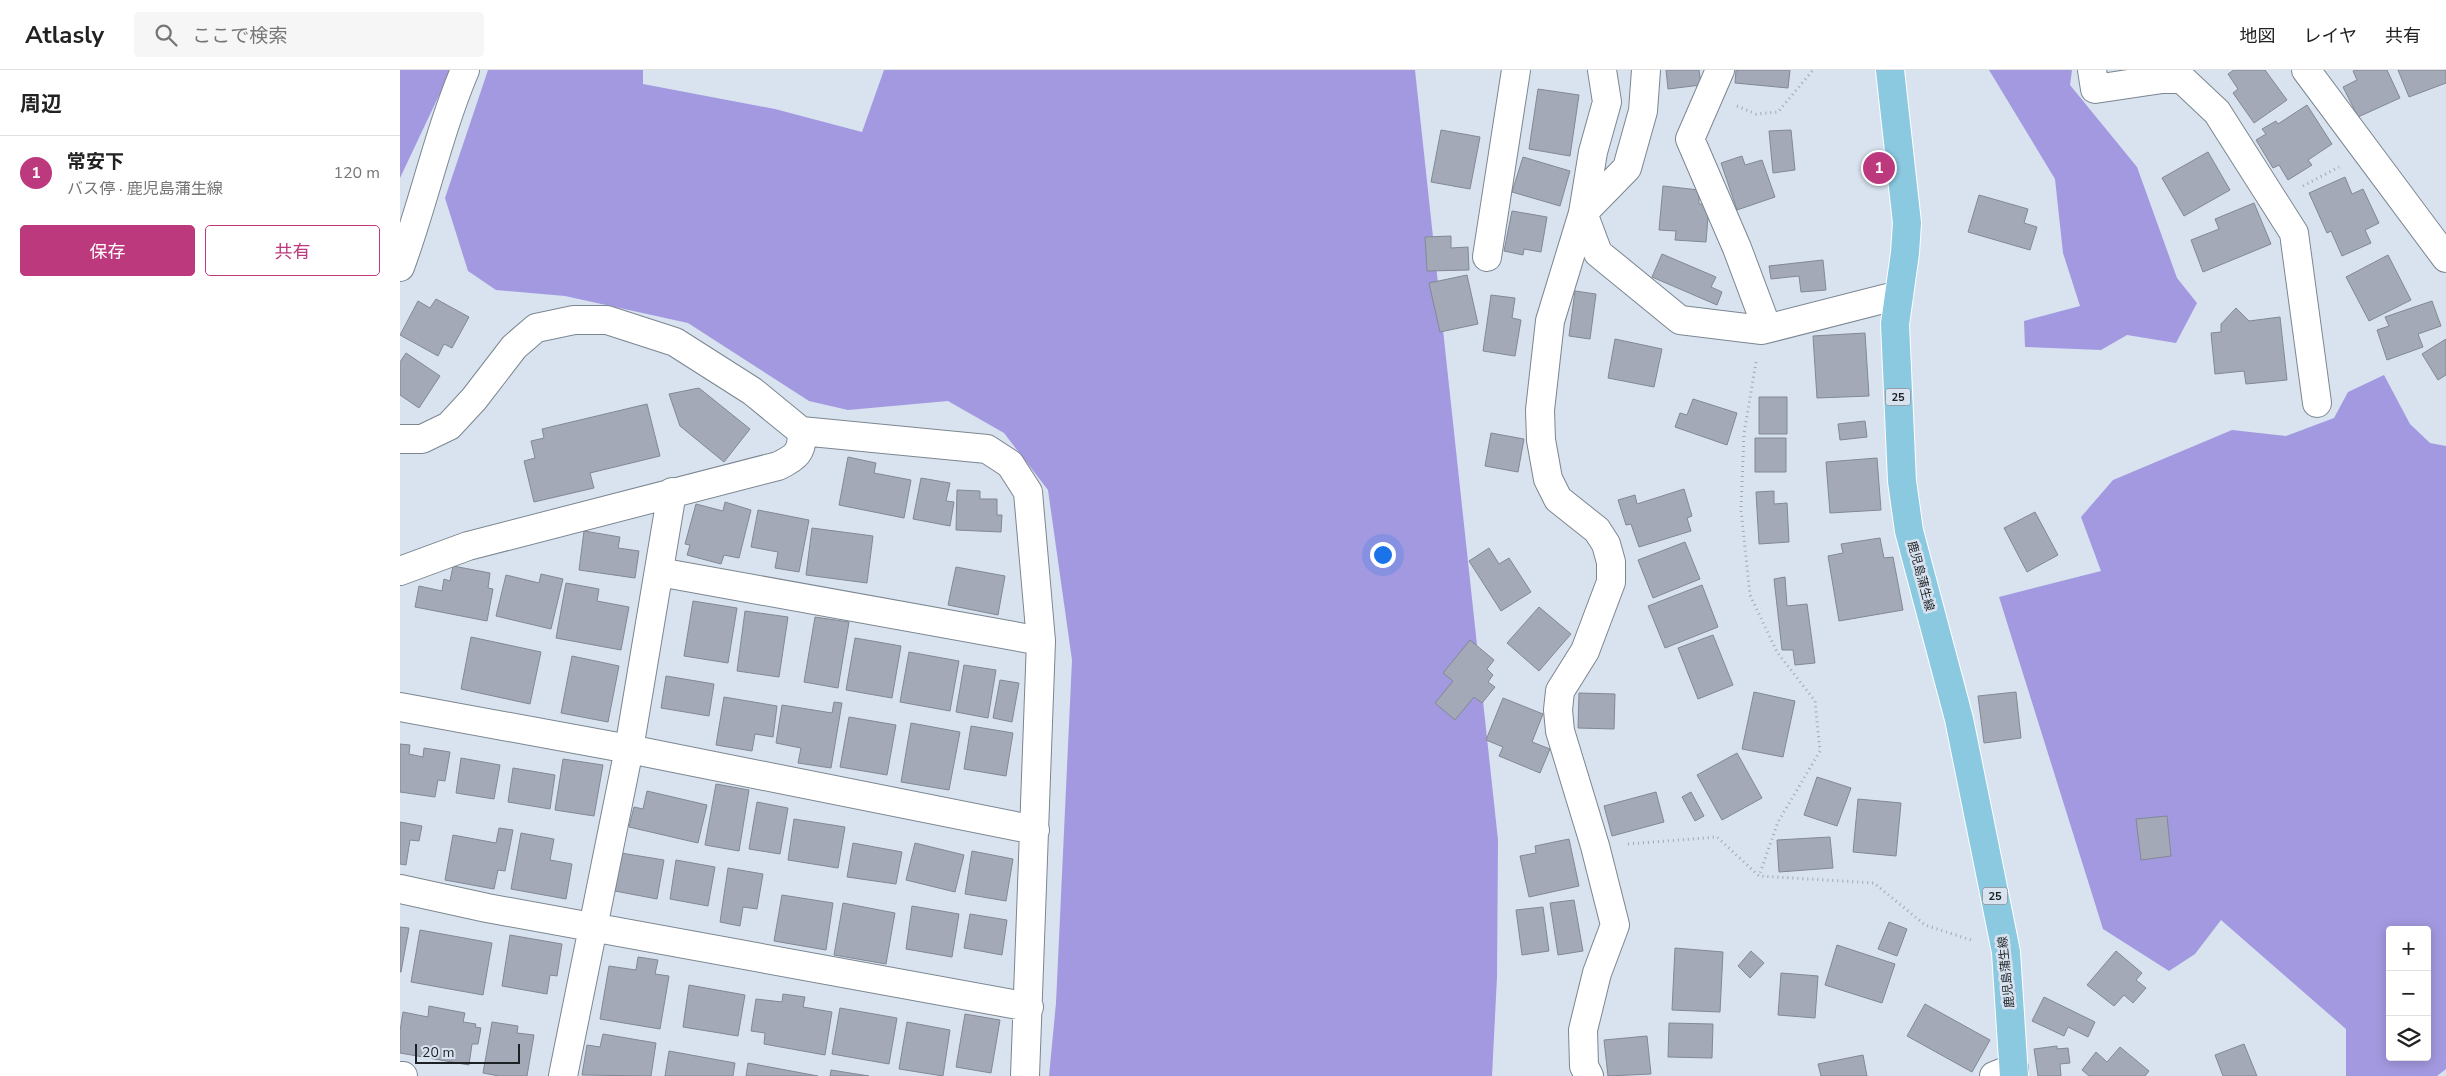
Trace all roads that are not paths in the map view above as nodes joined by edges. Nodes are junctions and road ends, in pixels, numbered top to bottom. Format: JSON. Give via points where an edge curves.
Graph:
{"nodes":[{"id":1,"x":465,"y":70,"type":"edge"},
{"id":2,"x":1516,"y":70,"type":"edge"},
{"id":3,"x":1602,"y":70,"type":"edge"},
{"id":4,"x":1646,"y":70,"type":"edge"},
{"id":5,"x":1890,"y":70,"type":"edge"},
{"id":6,"x":2092,"y":70,"type":"edge"},
{"id":7,"x":2306,"y":70,"type":"edge"},
{"id":8,"x":1714,"y":82,"type":"edge"},
{"id":9,"x":1583,"y":213,"type":"junction"},
{"id":10,"x":1487,"y":257,"type":"dead end"},
{"id":11,"x":2446,"y":258,"type":"edge"},
{"id":12,"x":400,"y":267,"type":"edge"},
{"id":13,"x":1899,"y":295,"type":"junction"},
{"id":14,"x":1764,"y":329,"type":"junction"},
{"id":15,"x":2317,"y":403,"type":"dead end"},
{"id":16,"x":801,"y":431,"type":"junction"},
{"id":17,"x":400,"y":439,"type":"edge"},
{"id":18,"x":672,"y":492,"type":"junction"},
{"id":19,"x":400,"y":571,"type":"edge"},
{"id":20,"x":659,"y":572,"type":"junction"},
{"id":21,"x":1041,"y":641,"type":"junction"},
{"id":22,"x":400,"y":707,"type":"edge"},
{"id":23,"x":629,"y":749,"type":"junction"},
{"id":24,"x":1036,"y":830,"type":"junction"},
{"id":25,"x":400,"y":889,"type":"edge"},
{"id":26,"x":594,"y":926,"type":"junction"},
{"id":27,"x":1029,"y":1007,"type":"junction"},
{"id":28,"x":2007,"y":1073,"type":"edge"},
{"id":29,"x":563,"y":1076,"type":"edge"},
{"id":30,"x":1025,"y":1076,"type":"edge"},
{"id":31,"x":1589,"y":1076,"type":"edge"}],
"edges":[{"from":1,"to":12,"type":"street","via":[[450,106],[417,221]]},
{"from":2,"to":10,"type":"street"},
{"from":3,"to":9,"type":"street","via":[[1607,102],[1593,152]]},
{"from":4,"to":9,"type":"street","via":[[1643,110],[1627,168]]},
{"from":5,"to":13,"type":"main road","name":"鹿児島蒲生線","number":"25","via":[[1907,223]]},
{"from":6,"to":15,"type":"street","via":[[2095,89],[2169,78],[2183,80],[2217,112],[2294,233]]},
{"from":7,"to":11,"type":"street"},
{"from":8,"to":14,"type":"street","via":[[1690,139],[1737,248]]},
{"from":9,"to":14,"type":"street","via":[[1598,253],[1680,320]]},
{"from":9,"to":31,"type":"street","via":[[1550,321],[1540,410],[1548,479],[1558,499],[1596,530],[1606,544],[1611,562],[1611,582],[1585,651],[1560,691],[1558,710],[1560,731],[1615,924],[1597,973],[1583,1030],[1584,1066]]},
{"from":13,"to":14,"type":"street"},
{"from":13,"to":28,"type":"main road","name":"鹿児島蒲生線","number":"25","via":[[1895,324],[1902,481],[1910,531],[1959,719],[2006,952]]},
{"from":16,"to":17,"type":"street","via":[[752,392],[676,342],[607,320],[574,320],[536,328],[514,347],[449,426],[422,439]]},
{"from":16,"to":18,"type":"street","via":[[803,444],[794,458],[778,466]]},
{"from":16,"to":21,"type":"street","via":[[987,449],[1010,464],[1028,492]]},
{"from":18,"to":19,"type":"street","via":[[468,546]]},
{"from":18,"to":20,"type":"street"},
{"from":20,"to":21,"type":"street"},
{"from":20,"to":23,"type":"street"},
{"from":21,"to":24,"type":"street"},
{"from":22,"to":23,"type":"street"},
{"from":23,"to":24,"type":"street"},
{"from":23,"to":26,"type":"street"},
{"from":24,"to":27,"type":"street"},
{"from":25,"to":26,"type":"street"},
{"from":26,"to":27,"type":"street"},
{"from":26,"to":29,"type":"street"},
{"from":27,"to":30,"type":"street"}]}
